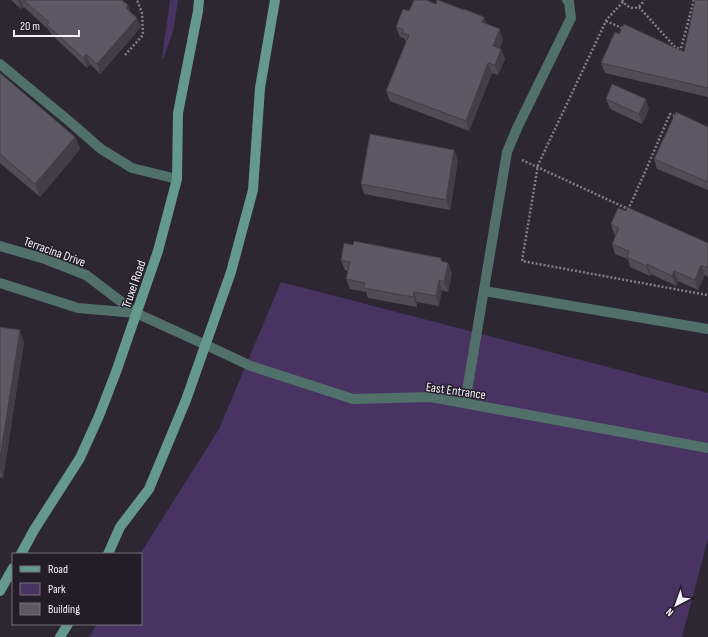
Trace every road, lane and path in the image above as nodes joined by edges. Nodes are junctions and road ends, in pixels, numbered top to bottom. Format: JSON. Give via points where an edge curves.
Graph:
{"nodes":[{"id":1,"x":137,"y":0,"type":"edge"},
{"id":2,"x":199,"y":0,"type":"edge"},
{"id":3,"x":275,"y":0,"type":"edge"},
{"id":4,"x":567,"y":0,"type":"edge"},
{"id":5,"x":644,"y":0,"type":"edge"},
{"id":6,"x":694,"y":0,"type":"edge"},
{"id":7,"x":623,"y":1,"type":"edge"},
{"id":8,"x":639,"y":7,"type":"junction"},
{"id":9,"x":606,"y":21,"type":"junction"},
{"id":10,"x":626,"y":30,"type":"edge"},
{"id":11,"x":681,"y":50,"type":"junction"},
{"id":12,"x":679,"y":54,"type":"edge"},
{"id":13,"x":125,"y":55,"type":"dead end"},
{"id":14,"x":0,"y":64,"type":"edge"},
{"id":15,"x":682,"y":120,"type":"edge"},
{"id":16,"x":522,"y":160,"type":"dead end"},
{"id":17,"x":538,"y":168,"type":"junction"},
{"id":18,"x":177,"y":179,"type":"junction"},
{"id":19,"x":628,"y":209,"type":"junction"},
{"id":20,"x":626,"y":214,"type":"edge"},
{"id":21,"x":0,"y":246,"type":"edge"},
{"id":22,"x":0,"y":283,"type":"edge"},
{"id":23,"x":484,"y":291,"type":"junction"},
{"id":24,"x":708,"y":293,"type":"edge"},
{"id":25,"x":136,"y":313,"type":"junction"},
{"id":26,"x":708,"y":329,"type":"edge"},
{"id":27,"x":206,"y":345,"type":"junction"},
{"id":28,"x":465,"y":404,"type":"junction"},
{"id":29,"x":708,"y":448,"type":"edge"},
{"id":30,"x":22,"y":553,"type":"edge"},
{"id":31,"x":108,"y":553,"type":"edge"},
{"id":32,"x":12,"y":570,"type":"edge"},
{"id":33,"x":0,"y":592,"type":"edge"},
{"id":34,"x":67,"y":625,"type":"edge"},
{"id":35,"x":60,"y":637,"type":"edge"}],
"edges":[{"from":1,"to":13,"type":"path","via":[[142,14],[143,35]]},
{"from":2,"to":18,"type":"main road","name":"Truxel Road","via":[[178,113]]},
{"from":3,"to":27,"type":"main road","via":[[260,88],[253,190],[232,272]]},
{"from":4,"to":23,"type":"street","via":[[571,18],[507,152]]},
{"from":5,"to":8,"type":"path"},
{"from":6,"to":11,"type":"path"},
{"from":7,"to":8,"type":"path","via":[[630,8]]},
{"from":7,"to":9,"type":"path"},
{"from":8,"to":11,"type":"path","via":[[674,46]]},
{"from":9,"to":10,"type":"path"},
{"from":9,"to":17,"type":"path"},
{"from":11,"to":12,"type":"path"},
{"from":14,"to":18,"type":"street","via":[[100,150],[132,168]]},
{"from":15,"to":19,"type":"path","via":[[670,114]]},
{"from":16,"to":17,"type":"path"},
{"from":17,"to":19,"type":"path"},
{"from":17,"to":24,"type":"path","via":[[522,261],[707,295]]},
{"from":18,"to":25,"type":"main road","name":"Truxel Road","via":[[158,251]]},
{"from":19,"to":20,"type":"path"},
{"from":21,"to":25,"type":"street","name":"Terracina Drive","via":[[45,259],[86,275]]},
{"from":22,"to":25,"type":"street","name":"Terracina Drive","via":[[78,308]]},
{"from":23,"to":26,"type":"street"},
{"from":23,"to":28,"type":"street"},
{"from":25,"to":27,"type":"street","name":"Terracina Drive"},
{"from":25,"to":30,"type":"main road","name":"Truxel Road","via":[[116,372],[80,458]]},
{"from":27,"to":28,"type":"street","name":"East Entrance","via":[[252,366],[353,399],[431,397]]},
{"from":27,"to":31,"type":"main road","via":[[149,489],[120,527]]},
{"from":28,"to":29,"type":"street","name":"East Entrance"},
{"from":32,"to":33,"type":"main road"},
{"from":34,"to":35,"type":"main road"}]}
